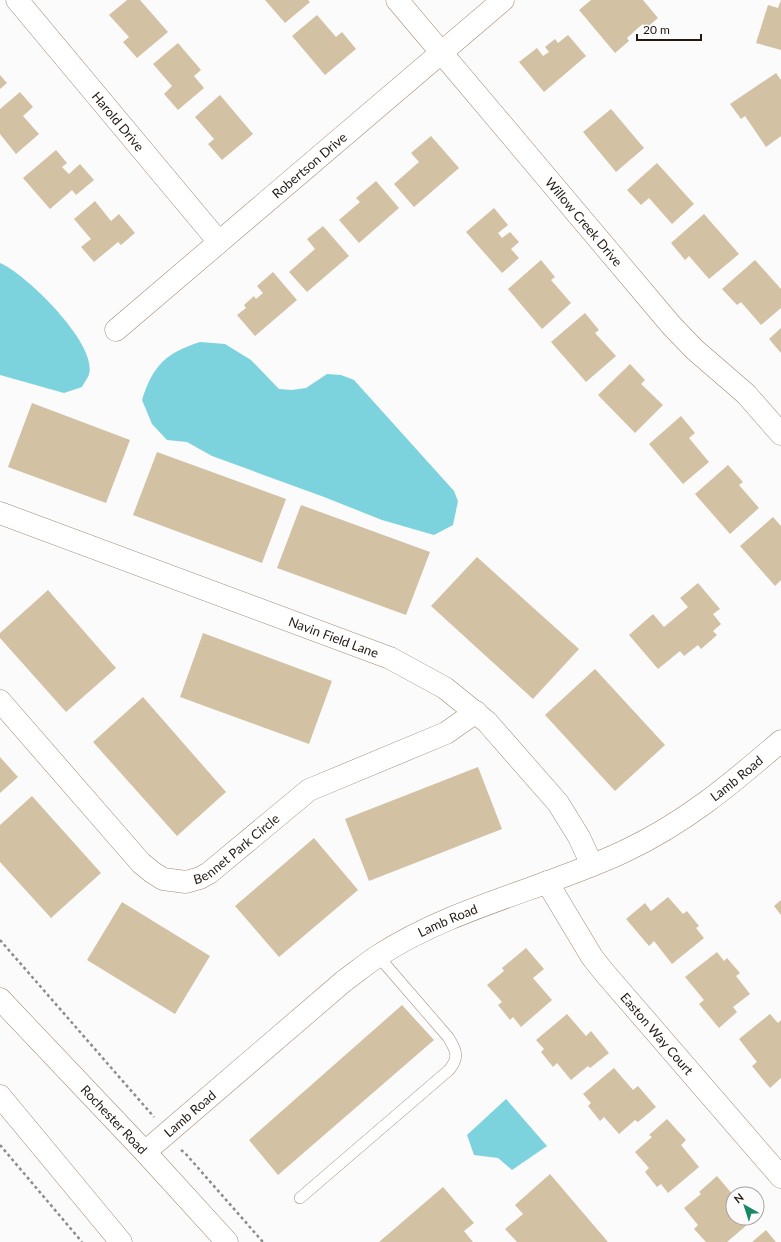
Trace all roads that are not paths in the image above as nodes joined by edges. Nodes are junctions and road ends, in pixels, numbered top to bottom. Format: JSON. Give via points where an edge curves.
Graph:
{"nodes":[{"id":1,"x":17,"y":0,"type":"edge"},
{"id":2,"x":397,"y":0,"type":"edge"},
{"id":3,"x":503,"y":0,"type":"edge"},
{"id":4,"x":441,"y":53,"type":"junction"},
{"id":5,"x":219,"y":242,"type":"junction"},
{"id":6,"x":116,"y":330,"type":"dead end"},
{"id":7,"x":781,"y":434,"type":"edge"},
{"id":8,"x":0,"y":513,"type":"edge"},
{"id":9,"x":0,"y":701,"type":"edge"},
{"id":10,"x":476,"y":712,"type":"junction"},
{"id":11,"x":781,"y":741,"type":"edge"},
{"id":12,"x":592,"y":865,"type":"junction"},
{"id":13,"x":547,"y":882,"type":"junction"},
{"id":14,"x":378,"y":956,"type":"junction"},
{"id":15,"x":0,"y":999,"type":"edge"},
{"id":16,"x":0,"y":1096,"type":"edge"},
{"id":17,"x":145,"y":1152,"type":"junction"},
{"id":18,"x":781,"y":1176,"type":"edge"},
{"id":19,"x":300,"y":1198,"type":"dead end"},
{"id":20,"x":121,"y":1242,"type":"edge"},
{"id":21,"x":227,"y":1242,"type":"edge"}],
"edges":[{"from":1,"to":5,"type":"street","name":"Harold Drive"},
{"from":2,"to":4,"type":"street","name":"Willow Creek Drive"},
{"from":3,"to":4,"type":"street","name":"Robertson Drive"},
{"from":4,"to":5,"type":"street","name":"Robertson Drive"},
{"from":4,"to":7,"type":"street","name":"Willow Creek Drive","via":[[671,326],[746,394]]},
{"from":5,"to":6,"type":"street","name":"Robertson Drive"},
{"from":8,"to":10,"type":"street","name":"Navin Field Lane","via":[[390,658],[445,688]]},
{"from":9,"to":10,"type":"street","name":"Bennet Park Circle","via":[[141,863],[163,879],[186,882],[209,873],[309,790],[446,732]]},
{"from":10,"to":12,"type":"street","name":"Navin Field Lane","via":[[558,803],[579,837]]},
{"from":11,"to":12,"type":"street","name":"Lamb Road","via":[[706,804],[679,822],[634,847]]},
{"from":12,"to":13,"type":"street","name":"Lamb Road"},
{"from":13,"to":14,"type":"street","name":"Lamb Road","via":[[438,925]]},
{"from":13,"to":18,"type":"street","name":"Easton Way Court","via":[[603,971]]},
{"from":14,"to":17,"type":"street","name":"Lamb Road","via":[[344,981]]},
{"from":14,"to":19,"type":"lane","via":[[448,1037],[457,1056],[455,1063]]},
{"from":15,"to":17,"type":"street","name":"Rochester Road"},
{"from":16,"to":20,"type":"street"},
{"from":17,"to":21,"type":"street","name":"Rochester Road"}]}
